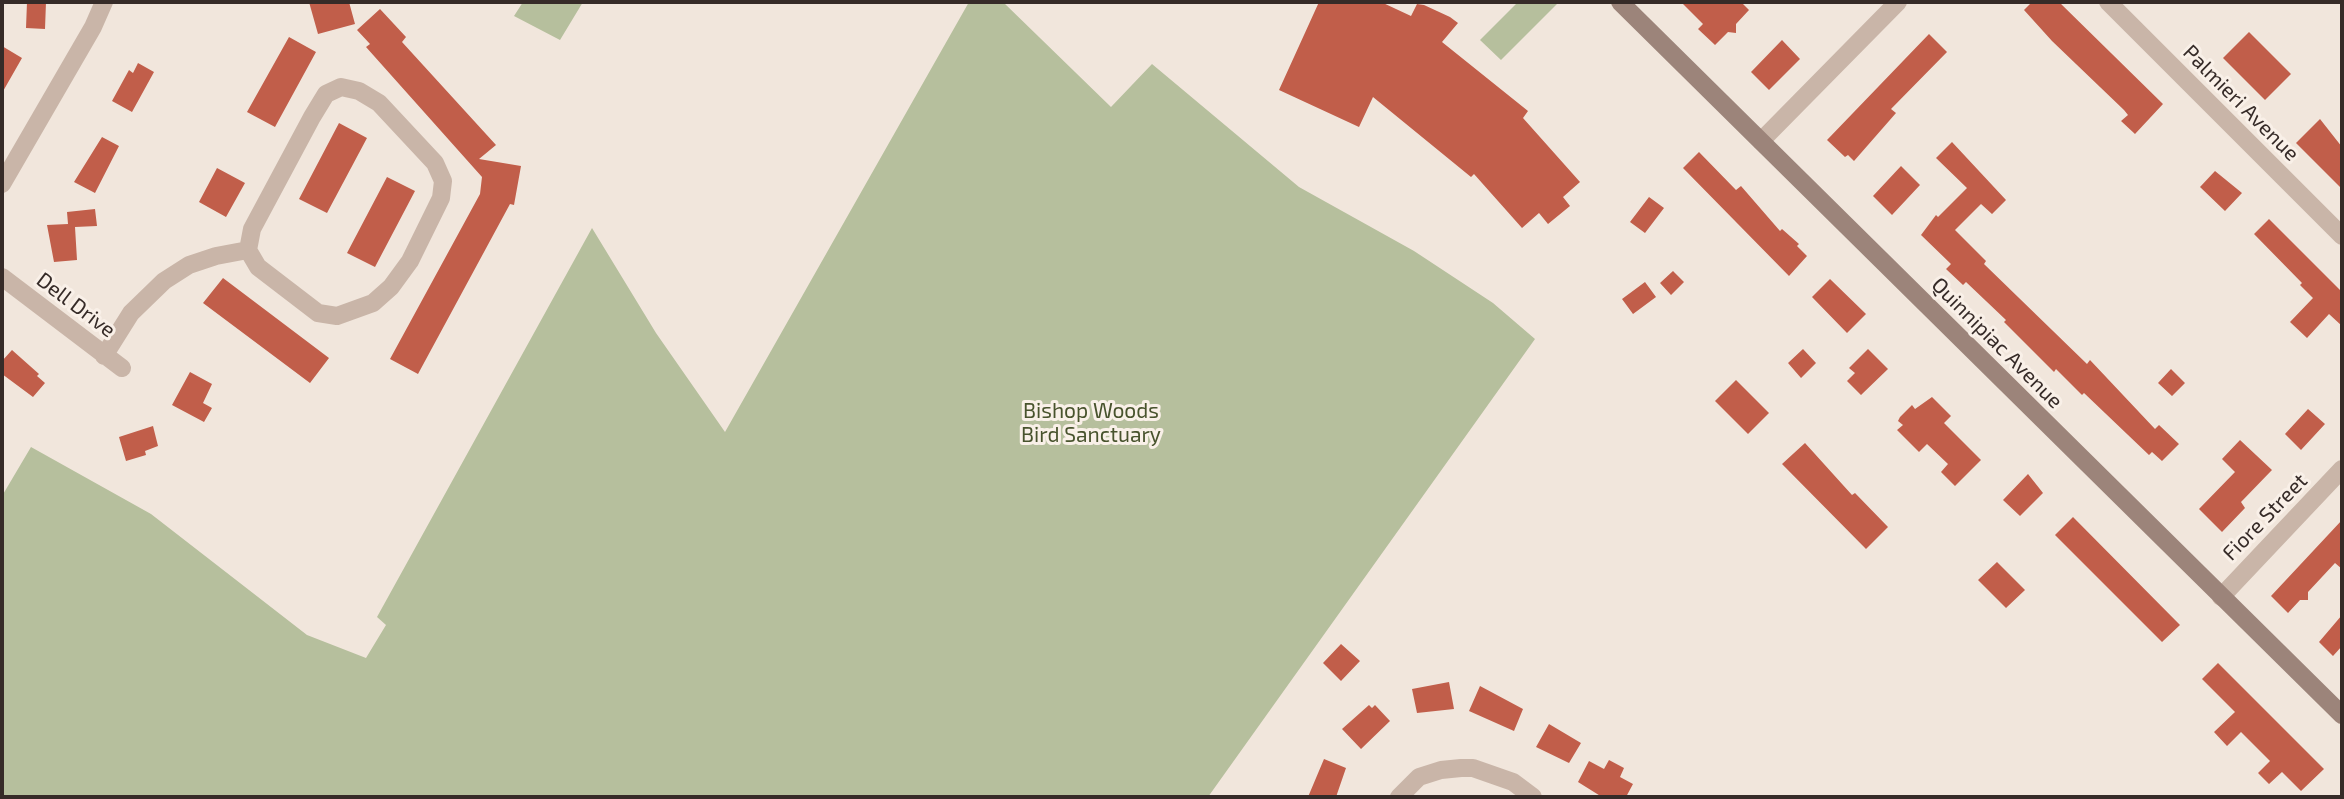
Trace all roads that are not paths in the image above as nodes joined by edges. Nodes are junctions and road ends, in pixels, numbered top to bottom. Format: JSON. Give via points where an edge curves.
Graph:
{"nodes":[{"id":1,"x":104,"y":2,"type":"edge"},
{"id":2,"x":1620,"y":2,"type":"edge"},
{"id":3,"x":1898,"y":2,"type":"edge"},
{"id":4,"x":2108,"y":2,"type":"edge"},
{"id":5,"x":1761,"y":141,"type":"junction"},
{"id":6,"x":2,"y":184,"type":"edge"},
{"id":7,"x":2342,"y":236,"type":"edge"},
{"id":8,"x":248,"y":250,"type":"junction"},
{"id":9,"x":2,"y":277,"type":"edge"},
{"id":10,"x":104,"y":356,"type":"junction"},
{"id":11,"x":122,"y":369,"type":"dead end"},
{"id":12,"x":2342,"y":469,"type":"edge"},
{"id":13,"x":2221,"y":597,"type":"junction"},
{"id":14,"x":2342,"y":715,"type":"edge"},
{"id":15,"x":1399,"y":797,"type":"edge"},
{"id":16,"x":1533,"y":797,"type":"edge"}],
"edges":[{"from":1,"to":6,"type":"street"},
{"from":2,"to":5,"type":"main road","name":"Quinnipiac Avenue"},
{"from":3,"to":5,"type":"street"},
{"from":4,"to":7,"type":"street","name":"Palmieri Avenue"},
{"from":5,"to":13,"type":"main road","name":"Quinnipiac Avenue"},
{"from":8,"to":8,"type":"street","via":[[258,267],[318,313],[337,316],[373,303],[391,287],[410,261],[442,198],[443,181],[435,163],[379,103],[359,91],[341,88],[326,94],[312,117],[252,229]]},
{"from":8,"to":10,"type":"street","via":[[189,265],[164,281],[131,313]]},
{"from":9,"to":10,"type":"street","name":"Dell Drive"},
{"from":10,"to":11,"type":"street","name":"Dell Drive"},
{"from":12,"to":13,"type":"street","name":"Fiore Street"},
{"from":13,"to":14,"type":"main road","name":"Quinnipiac Avenue"},
{"from":15,"to":16,"type":"street","via":[[1419,777],[1461,768],[1513,782]]}]}
